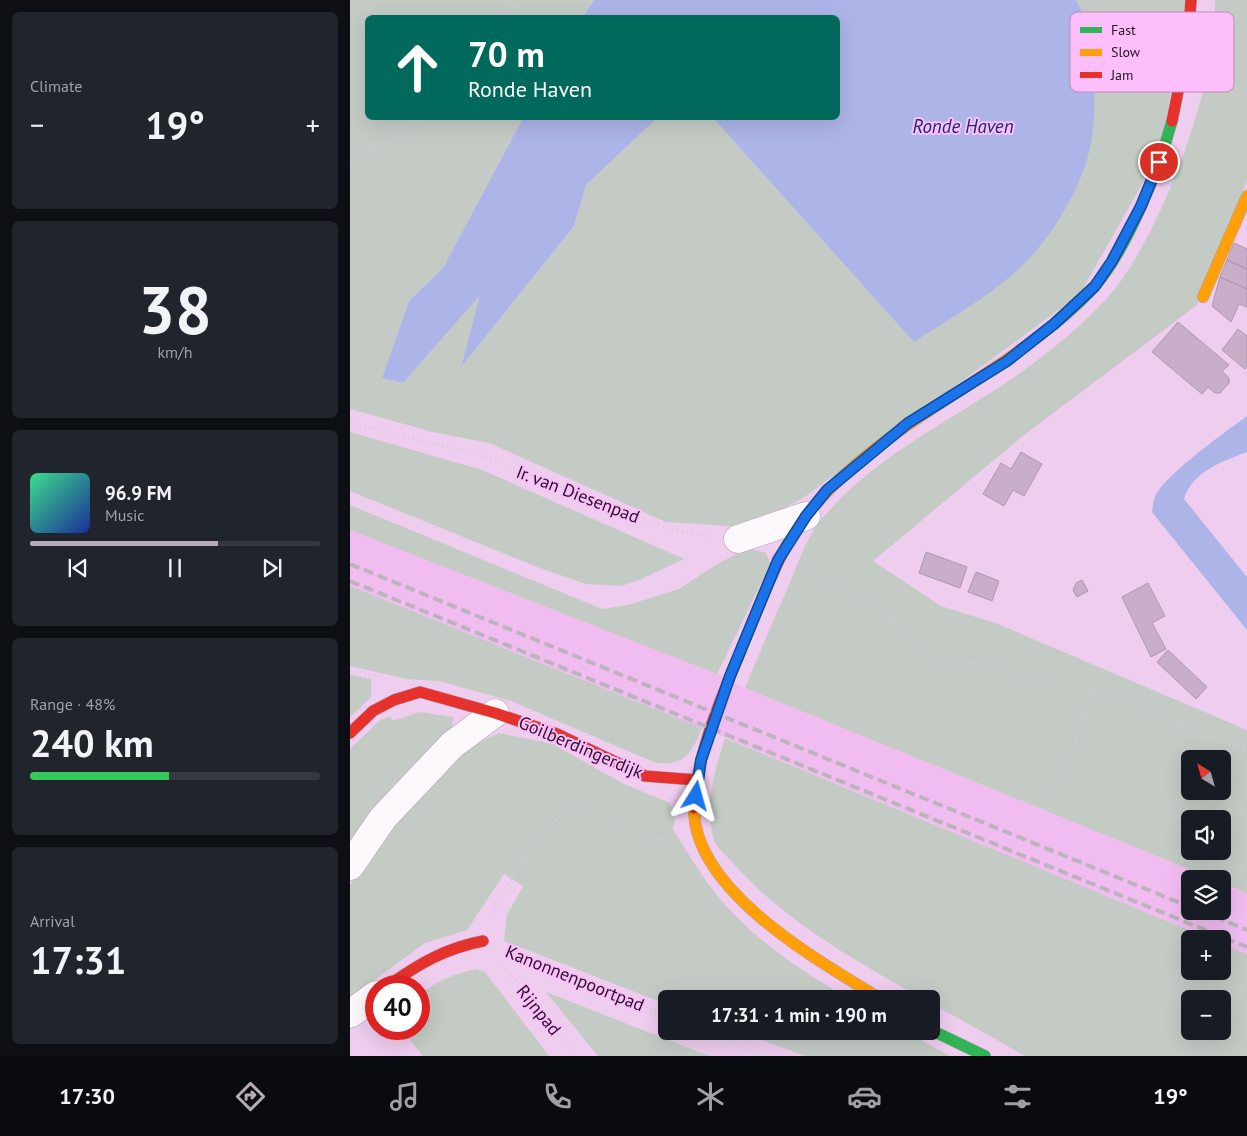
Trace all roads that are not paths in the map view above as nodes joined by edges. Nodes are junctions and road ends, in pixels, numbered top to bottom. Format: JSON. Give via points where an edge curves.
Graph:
{"nodes":[{"id":1,"x":1180,"y":92,"type":"edge"},
{"id":2,"x":1247,"y":196,"type":"edge"},
{"id":3,"x":1203,"y":297,"type":"dead end"},
{"id":4,"x":806,"y":516,"type":"junction"},
{"id":5,"x":738,"y":539,"type":"road end"},
{"id":6,"x":495,"y":713,"type":"junction"},
{"id":7,"x":350,"y":732,"type":"edge"},
{"id":8,"x":697,"y":780,"type":"junction"},
{"id":9,"x":350,"y":866,"type":"edge"},
{"id":10,"x":483,"y":941,"type":"road end"},
{"id":11,"x":403,"y":975,"type":"edge"},
{"id":12,"x":867,"y":990,"type":"edge"},
{"id":13,"x":365,"y":1003,"type":"edge"},
{"id":14,"x":350,"y":1014,"type":"edge"},
{"id":15,"x":940,"y":1034,"type":"edge"},
{"id":16,"x":985,"y":1056,"type":"edge"}],
"edges":[{"from":1,"to":4,"type":"street","via":[[1159,162],[1141,206],[1095,286],[1007,361],[908,423],[827,490]]},
{"from":2,"to":3,"type":"street"},
{"from":4,"to":5,"type":"street"},
{"from":4,"to":8,"type":"street","via":[[778,560],[730,676]]},
{"from":6,"to":7,"type":"street","name":"Goilberdingerdijk","via":[[420,692],[373,711]]},
{"from":6,"to":8,"type":"street","name":"Goilberdingerdijk","via":[[557,734],[645,776]]},
{"from":6,"to":9,"type":"street","name":"Goilberdingerdijk","via":[[452,745],[383,818]]},
{"from":8,"to":12,"type":"street","via":[[694,811],[697,830],[715,867],[732,890],[763,921]]},
{"from":10,"to":11,"type":"street","via":[[463,944],[425,959]]},
{"from":13,"to":14,"type":"street"},
{"from":15,"to":16,"type":"street"}]}
